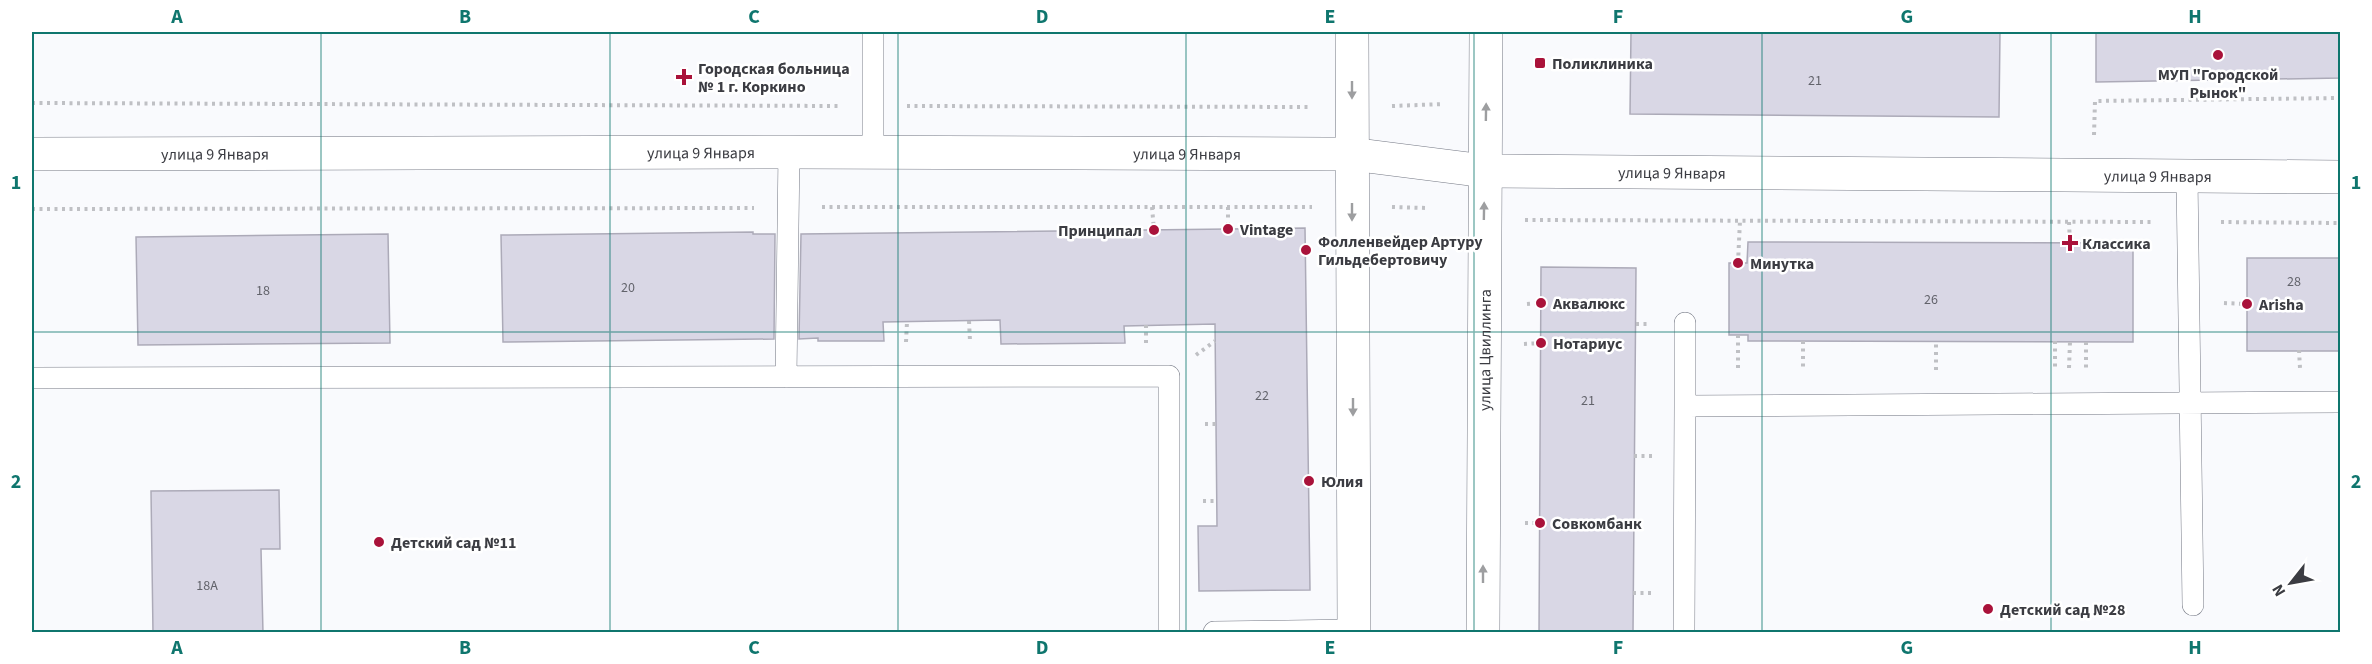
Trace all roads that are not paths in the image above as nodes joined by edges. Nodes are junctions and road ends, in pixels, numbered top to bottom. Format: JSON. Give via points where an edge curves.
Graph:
{"nodes":[{"id":1,"x":873,"y":32,"type":"edge"},
{"id":2,"x":1352,"y":32,"type":"edge"},
{"id":3,"x":1486,"y":32,"type":"edge"},
{"id":4,"x":789,"y":152,"type":"junction"},
{"id":5,"x":873,"y":153,"type":"junction"},
{"id":6,"x":32,"y":154,"type":"edge"},
{"id":7,"x":1352,"y":154,"type":"junction"},
{"id":8,"x":1485,"y":171,"type":"junction"},
{"id":9,"x":2187,"y":177,"type":"junction"},
{"id":10,"x":2340,"y":177,"type":"edge"},
{"id":11,"x":1685,"y":323,"type":"dead end"},
{"id":12,"x":786,"y":377,"type":"junction"},
{"id":13,"x":32,"y":378,"type":"edge"},
{"id":14,"x":2340,"y":402,"type":"edge"},
{"id":15,"x":2190,"y":403,"type":"junction"},
{"id":16,"x":1685,"y":406,"type":"junction"},
{"id":17,"x":2193,"y":605,"type":"dead end"},
{"id":18,"x":1354,"y":631,"type":"edge"},
{"id":19,"x":1169,"y":633,"type":"edge"},
{"id":20,"x":1214,"y":633,"type":"edge"},
{"id":21,"x":1483,"y":633,"type":"edge"},
{"id":22,"x":1684,"y":633,"type":"edge"}],
"edges":[{"from":1,"to":5,"type":"lane"},
{"from":2,"to":7,"type":"street","one_way":true},
{"from":8,"to":3,"type":"street","name":"улица Цвиллинга","one_way":true},
{"from":4,"to":5,"type":"street","name":"улица 9 Января"},
{"from":4,"to":6,"type":"street","name":"улица 9 Января"},
{"from":4,"to":12,"type":"lane"},
{"from":5,"to":7,"type":"street","name":"улица 9 Января"},
{"from":7,"to":8,"type":"street","name":"улица 9 Января"},
{"from":7,"to":18,"type":"street","one_way":true},
{"from":8,"to":9,"type":"street","name":"улица 9 Января"},
{"from":21,"to":8,"type":"street","name":"улица Цвиллинга","one_way":true},
{"from":9,"to":10,"type":"street","name":"улица 9 Января"},
{"from":9,"to":15,"type":"lane"},
{"from":11,"to":16,"type":"lane"},
{"from":12,"to":13,"type":"lane"},
{"from":12,"to":19,"type":"lane","via":[[1169,376]]},
{"from":14,"to":15,"type":"lane"},
{"from":15,"to":16,"type":"lane"},
{"from":15,"to":17,"type":"lane"},
{"from":16,"to":22,"type":"lane"},
{"from":18,"to":20,"type":"lane"}]}
